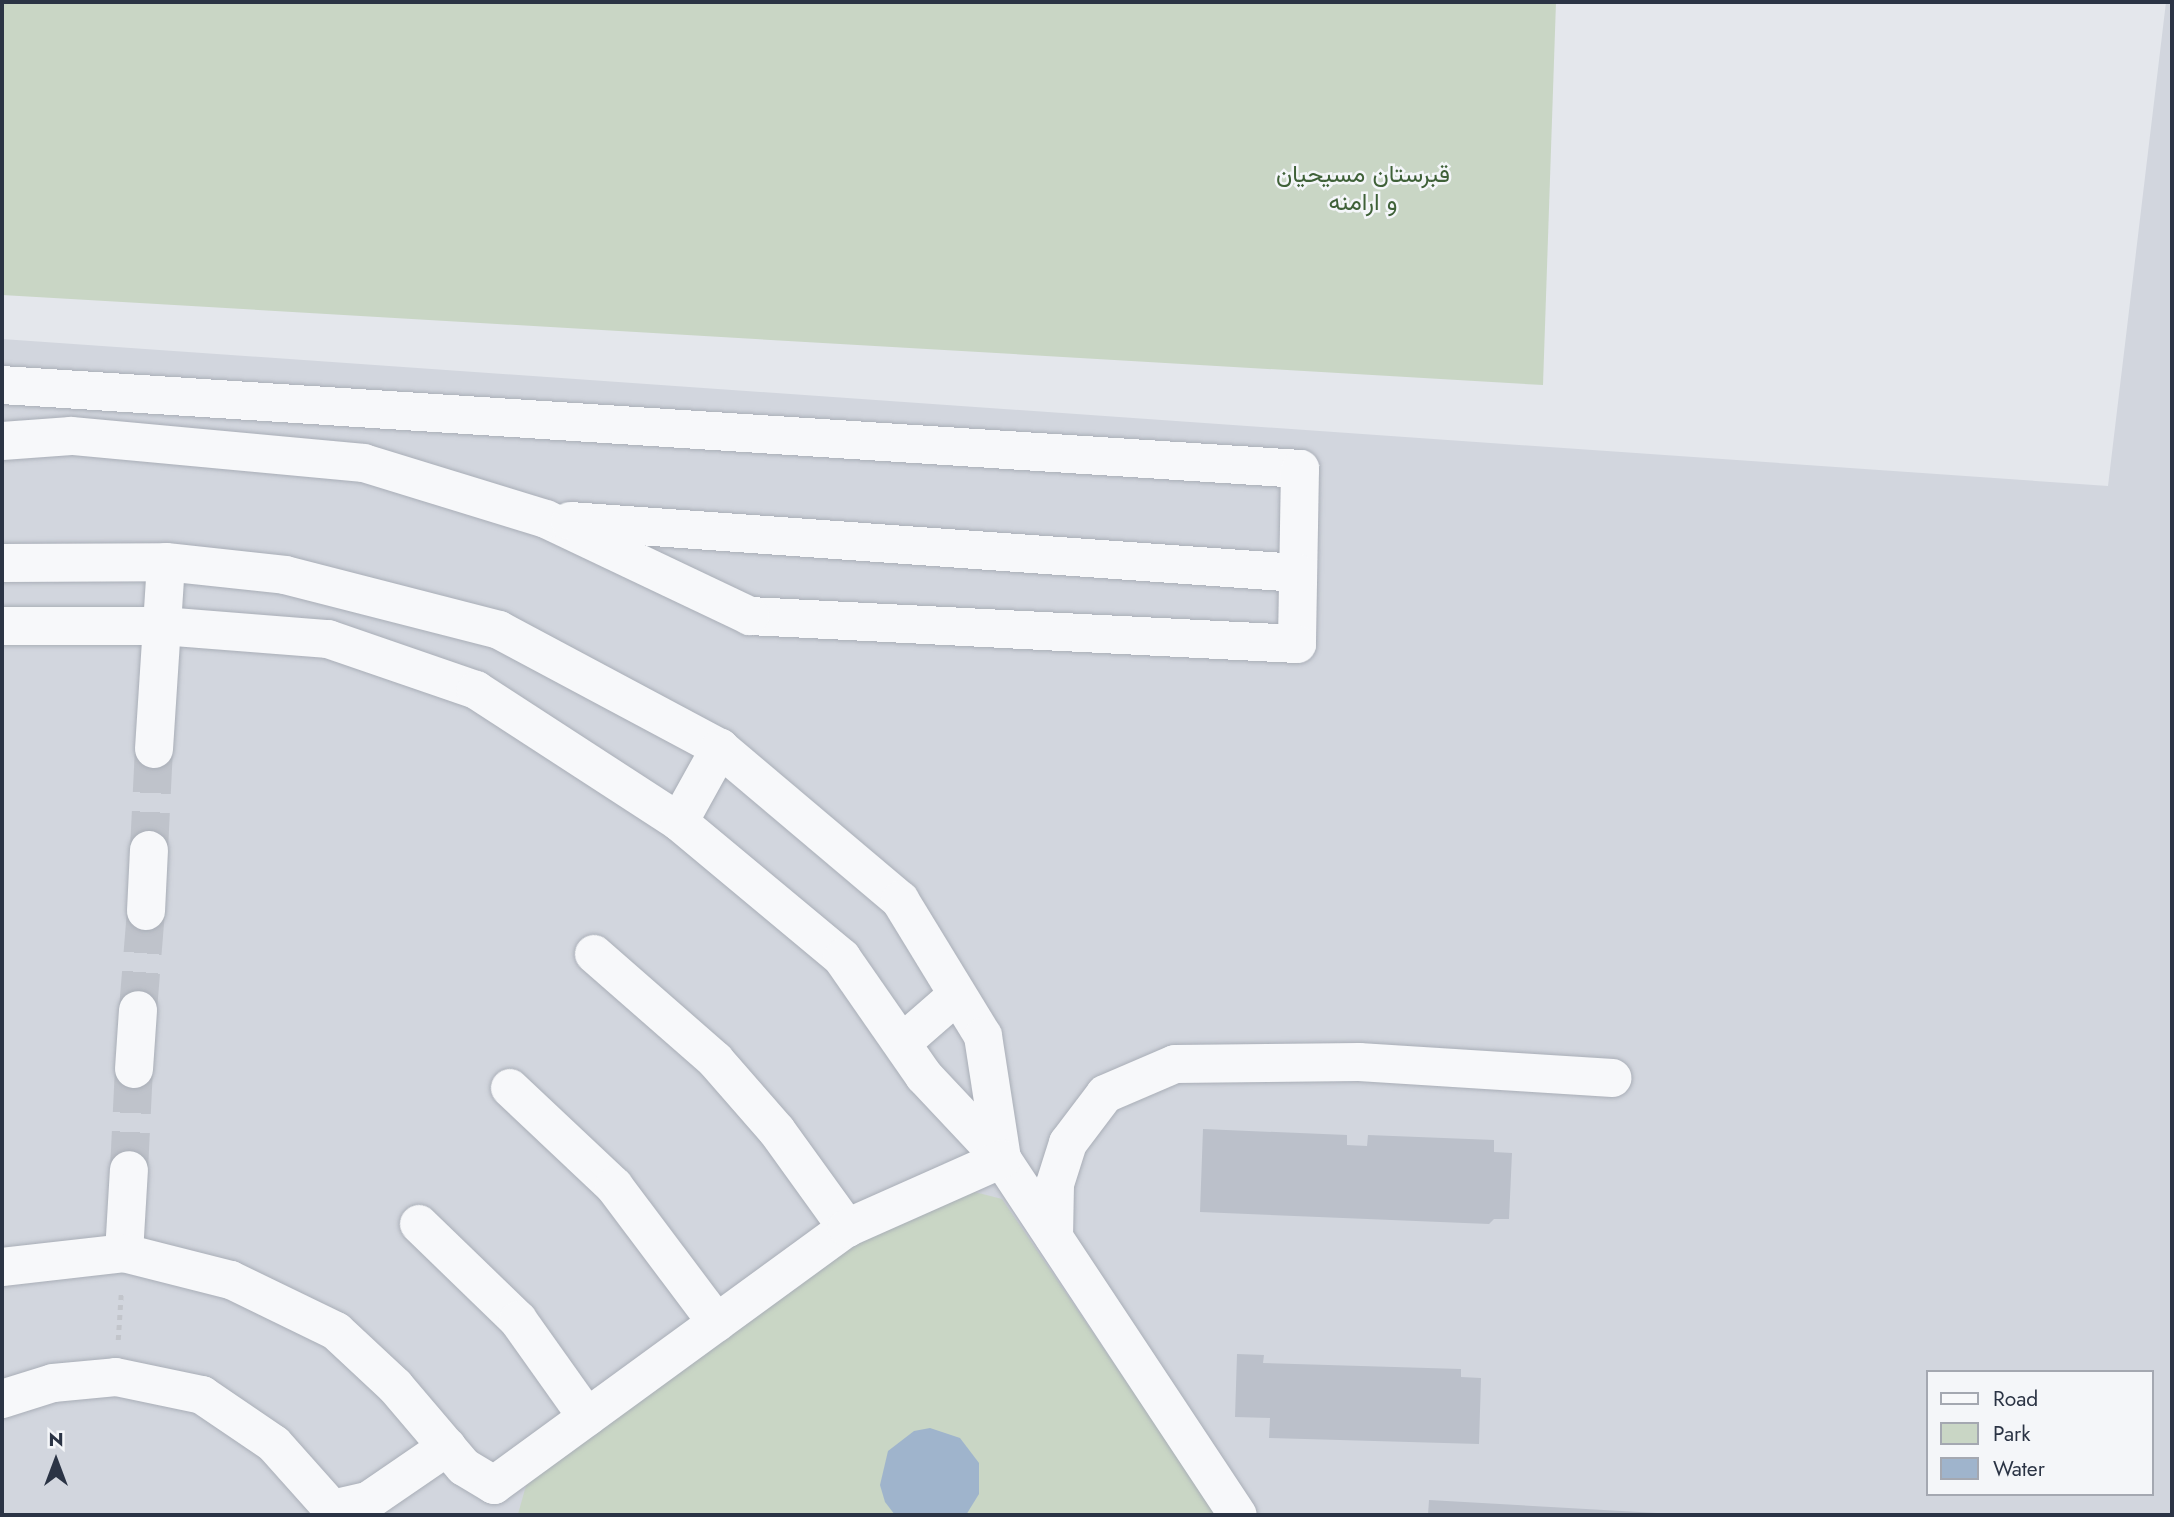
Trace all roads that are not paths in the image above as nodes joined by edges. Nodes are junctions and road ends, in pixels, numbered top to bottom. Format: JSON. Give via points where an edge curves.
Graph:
{"nodes":[{"id":1,"x":2,"y":385,"type":"edge"},
{"id":2,"x":2,"y":441,"type":"edge"},
{"id":3,"x":547,"y":519,"type":"junction"},
{"id":4,"x":166,"y":562,"type":"junction"},
{"id":5,"x":2,"y":563,"type":"edge"},
{"id":6,"x":1298,"y":573,"type":"junction"},
{"id":7,"x":2,"y":626,"type":"edge"},
{"id":8,"x":162,"y":626,"type":"junction"},
{"id":9,"x":720,"y":748,"type":"junction"},
{"id":10,"x":155,"y":749,"type":"tunnel mouth"},
{"id":11,"x":679,"y":822,"type":"junction"},
{"id":12,"x":149,"y":850,"type":"tunnel mouth"},
{"id":13,"x":146,"y":911,"type":"tunnel mouth"},
{"id":14,"x":594,"y":954,"type":"dead end"},
{"id":15,"x":957,"y":995,"type":"junction"},
{"id":16,"x":138,"y":1010,"type":"tunnel mouth"},
{"id":17,"x":902,"y":1043,"type":"junction"},
{"id":18,"x":134,"y":1069,"type":"tunnel mouth"},
{"id":19,"x":1612,"y":1077,"type":"dead end"},
{"id":20,"x":510,"y":1088,"type":"dead end"},
{"id":21,"x":1002,"y":1159,"type":"junction"},
{"id":22,"x":129,"y":1170,"type":"tunnel mouth"},
{"id":23,"x":419,"y":1224,"type":"dead end"},
{"id":24,"x":847,"y":1228,"type":"junction"},
{"id":25,"x":1054,"y":1237,"type":"junction"},
{"id":26,"x":124,"y":1253,"type":"junction"},
{"id":27,"x":2,"y":1267,"type":"edge"},
{"id":28,"x":717,"y":1323,"type":"junction"},
{"id":29,"x":2,"y":1399,"type":"edge"},
{"id":30,"x":587,"y":1417,"type":"junction"},
{"id":31,"x":447,"y":1447,"type":"junction"},
{"id":32,"x":1238,"y":1515,"type":"edge"}],
"edges":[{"from":1,"to":6,"type":"lane","via":[[1300,469]]},
{"from":2,"to":3,"type":"lane","via":[[71,436],[364,463]]},
{"from":3,"to":6,"type":"lane"},
{"from":3,"to":6,"type":"lane","via":[[750,616],[1297,644]]},
{"from":4,"to":5,"type":"lane"},
{"from":4,"to":8,"type":"lane"},
{"from":4,"to":9,"type":"lane","via":[[285,575],[499,630]]},
{"from":7,"to":8,"type":"lane"},
{"from":8,"to":10,"type":"lane"},
{"from":8,"to":11,"type":"lane","via":[[328,639],[476,690]]},
{"from":9,"to":11,"type":"lane"},
{"from":9,"to":15,"type":"lane","via":[[900,900]]},
{"from":11,"to":17,"type":"lane","via":[[842,958]]},
{"from":12,"to":13,"type":"lane"},
{"from":14,"to":24,"type":"lane","via":[[715,1060],[777,1131]]},
{"from":15,"to":17,"type":"lane"},
{"from":15,"to":21,"type":"lane","via":[[983,1036]]},
{"from":16,"to":18,"type":"lane"},
{"from":17,"to":21,"type":"lane","via":[[924,1076]]},
{"from":19,"to":25,"type":"lane","via":[[1359,1062],[1175,1064],[1105,1094],[1068,1143],[1055,1184]]},
{"from":20,"to":28,"type":"lane","via":[[614,1186]]},
{"from":21,"to":24,"type":"lane"},
{"from":21,"to":25,"type":"lane"},
{"from":22,"to":26,"type":"lane"},
{"from":23,"to":30,"type":"lane","via":[[518,1320]]},
{"from":24,"to":28,"type":"lane"},
{"from":25,"to":32,"type":"lane"},
{"from":26,"to":27,"type":"lane"},
{"from":26,"to":31,"type":"lane","via":[[231,1280],[335,1331],[395,1386]]},
{"from":28,"to":30,"type":"lane"},
{"from":29,"to":31,"type":"lane","via":[[53,1383],[116,1377],[202,1395],[274,1444],[332,1509],[368,1502]]},
{"from":30,"to":31,"type":"lane","via":[[494,1485],[464,1467]]}]}
